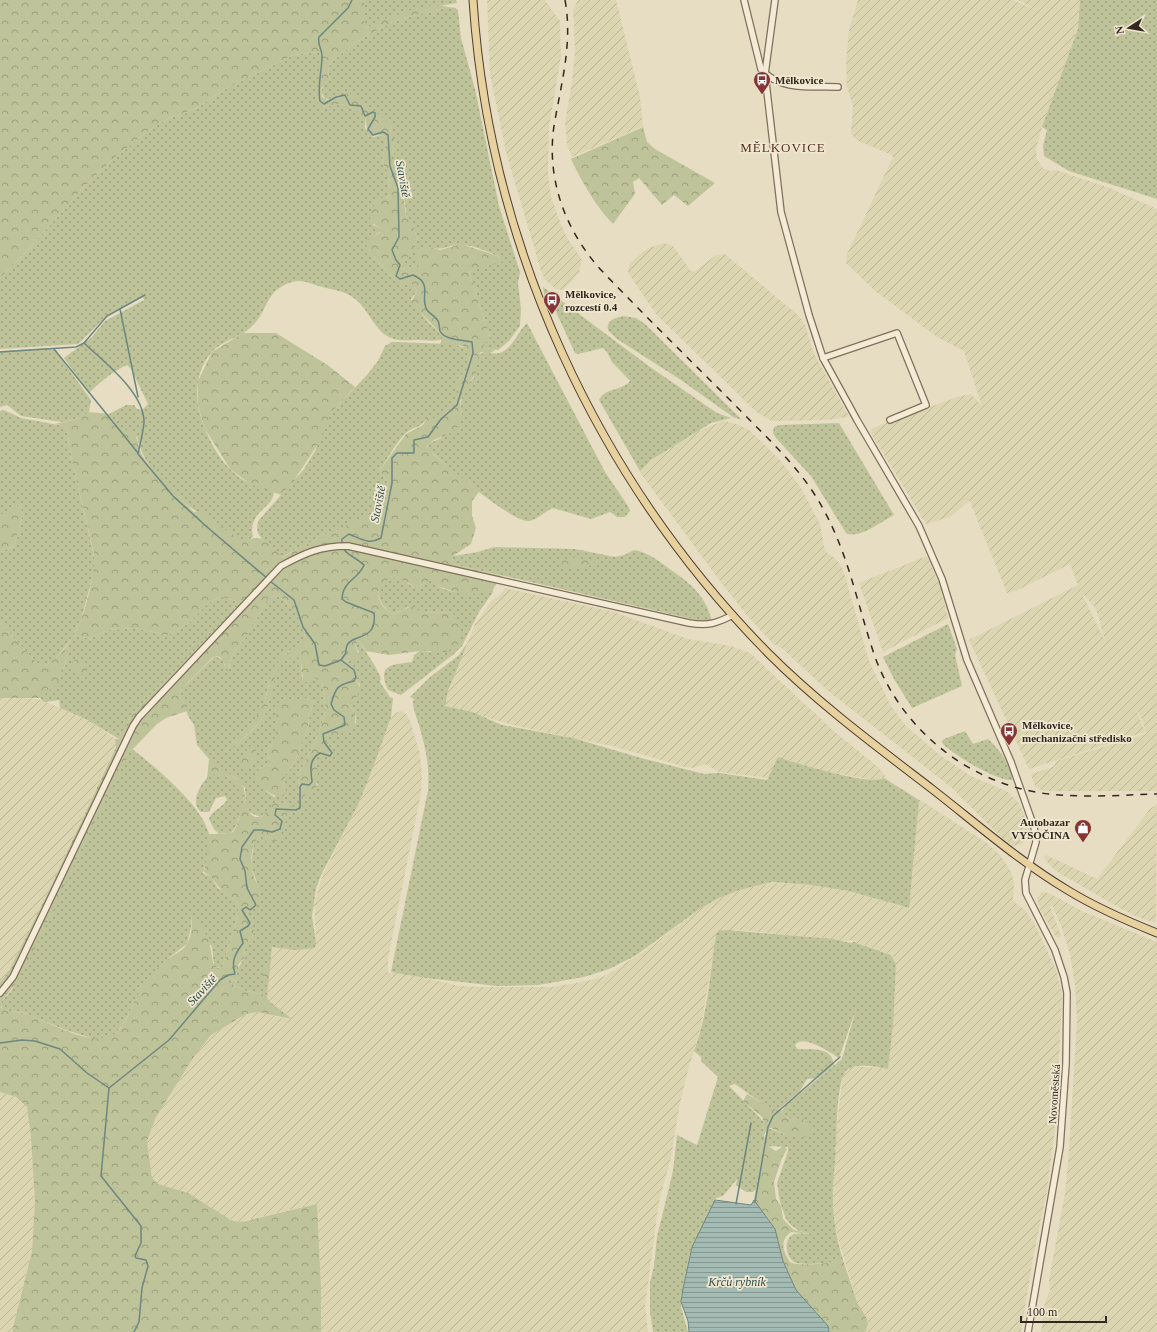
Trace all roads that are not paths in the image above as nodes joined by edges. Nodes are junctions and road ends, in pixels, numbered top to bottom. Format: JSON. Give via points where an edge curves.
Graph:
{"nodes":[{"id":1,"x":473,"y":0,"type":"edge"},
{"id":2,"x":744,"y":0,"type":"edge"},
{"id":3,"x":775,"y":0,"type":"edge"},
{"id":4,"x":765,"y":74,"type":"junction"},
{"id":5,"x":838,"y":87,"type":"dead end"},
{"id":6,"x":823,"y":358,"type":"junction"},
{"id":7,"x":890,"y":420,"type":"dead end"},
{"id":8,"x":732,"y":615,"type":"junction"},
{"id":9,"x":1029,"y":864,"type":"junction"},
{"id":10,"x":1157,"y":933,"type":"edge"},
{"id":11,"x":0,"y":993,"type":"edge"},
{"id":12,"x":1028,"y":1332,"type":"edge"}],
"edges":[{"from":1,"to":8,"type":"main road","via":[[484,95],[497,162],[520,246],[556,340],[588,408],[630,480],[690,565]]},
{"from":2,"to":4,"type":"street","via":[[761,69]]},
{"from":3,"to":4,"type":"street"},
{"from":4,"to":5,"type":"street","via":[[784,84]]},
{"from":4,"to":6,"type":"street","name":"Novoměstská","via":[[781,212]]},
{"from":6,"to":7,"type":"street","via":[[897,333],[926,405]]},
{"from":6,"to":9,"type":"street","name":"Novoměstská","via":[[918,526],[942,579],[967,660],[1013,767],[1034,827],[1036,842]]},
{"from":8,"to":9,"type":"main road","via":[[833,712]]},
{"from":8,"to":11,"type":"street","via":[[705,626],[348,546],[331,546],[305,553],[281,566],[139,717],[13,977]]},
{"from":9,"to":10,"type":"main road","via":[[1070,891]]},
{"from":9,"to":12,"type":"street","name":"Novoměstská","via":[[1025,880],[1026,893],[1060,963],[1067,993],[1067,1012],[1060,1147]]}]}
